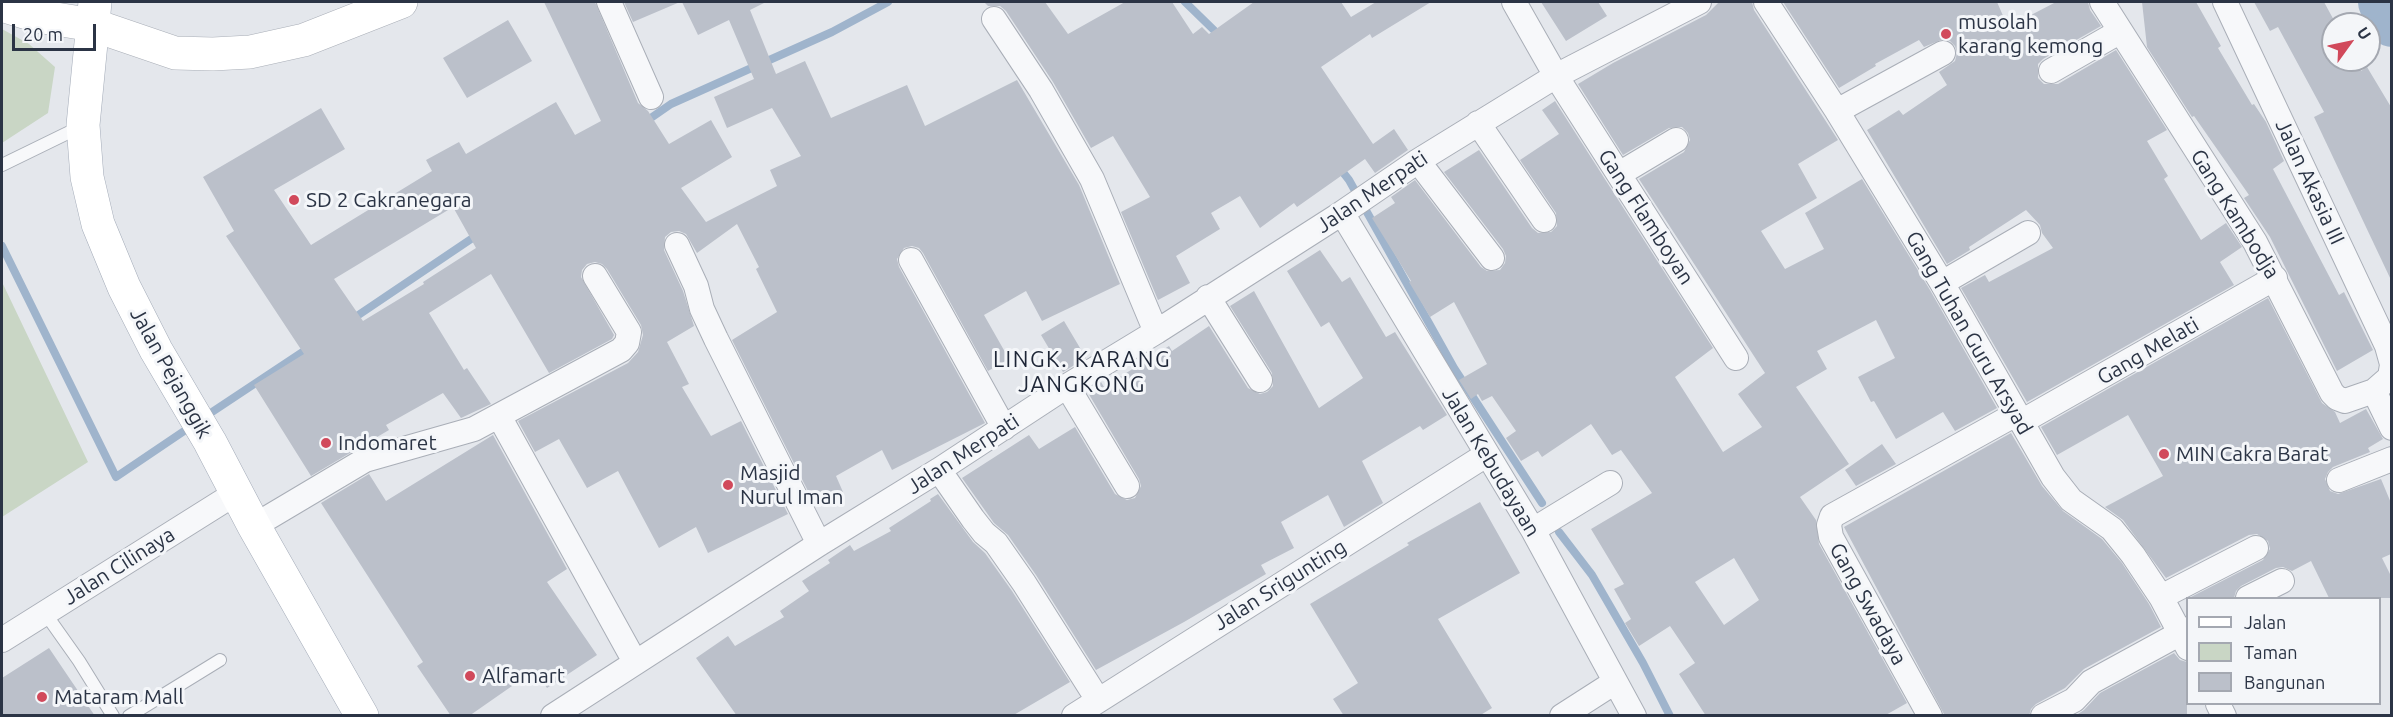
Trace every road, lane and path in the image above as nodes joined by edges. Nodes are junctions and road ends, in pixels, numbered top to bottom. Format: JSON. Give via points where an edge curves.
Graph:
{"nodes":[{"id":1,"x":401,"y":2,"type":"edge"},
{"id":2,"x":609,"y":2,"type":"edge"},
{"id":3,"x":1514,"y":2,"type":"edge"},
{"id":4,"x":1699,"y":2,"type":"edge"},
{"id":5,"x":1766,"y":2,"type":"edge"},
{"id":6,"x":2102,"y":2,"type":"edge"},
{"id":7,"x":2225,"y":2,"type":"edge"},
{"id":8,"x":2,"y":5,"type":"edge"},
{"id":9,"x":94,"y":13,"type":"edge"},
{"id":10,"x":994,"y":19,"type":"dead end"},
{"id":11,"x":2120,"y":32,"type":"junction"},
{"id":12,"x":1943,"y":53,"type":"dead end"},
{"id":13,"x":2051,"y":71,"type":"dead end"},
{"id":14,"x":1556,"y":76,"type":"junction"},
{"id":15,"x":651,"y":97,"type":"dead end"},
{"id":16,"x":1836,"y":111,"type":"junction"},
{"id":17,"x":1478,"y":123,"type":"junction"},
{"id":18,"x":83,"y":125,"type":"junction"},
{"id":19,"x":1676,"y":140,"type":"dead end"},
{"id":20,"x":1418,"y":161,"type":"junction"},
{"id":21,"x":2,"y":165,"type":"edge"},
{"id":22,"x":1619,"y":174,"type":"junction"},
{"id":23,"x":1346,"y":210,"type":"junction"},
{"id":24,"x":1544,"y":220,"type":"dead end"},
{"id":25,"x":2028,"y":233,"type":"dead end"},
{"id":26,"x":677,"y":245,"type":"dead end"},
{"id":27,"x":1492,"y":258,"type":"dead end"},
{"id":28,"x":911,"y":260,"type":"dead end"},
{"id":29,"x":595,"y":276,"type":"dead end"},
{"id":30,"x":2275,"y":278,"type":"junction"},
{"id":31,"x":1942,"y":283,"type":"junction"},
{"id":32,"x":1208,"y":297,"type":"junction"},
{"id":33,"x":1156,"y":332,"type":"junction"},
{"id":34,"x":1736,"y":358,"type":"dead end"},
{"id":35,"x":2391,"y":365,"type":"edge"},
{"id":36,"x":1260,"y":380,"type":"dead end"},
{"id":37,"x":1067,"y":386,"type":"junction"},
{"id":38,"x":2374,"y":391,"type":"junction"},
{"id":39,"x":499,"y":416,"type":"junction"},
{"id":40,"x":2019,"y":418,"type":"junction"},
{"id":41,"x":1004,"y":428,"type":"junction"},
{"id":42,"x":2391,"y":428,"type":"edge"},
{"id":43,"x":1486,"y":455,"type":"junction"},
{"id":44,"x":2391,"y":459,"type":"edge"},
{"id":45,"x":939,"y":470,"type":"junction"},
{"id":46,"x":2339,"y":480,"type":"dead end"},
{"id":47,"x":1610,"y":483,"type":"dead end"},
{"id":48,"x":1127,"y":486,"type":"dead end"},
{"id":49,"x":236,"y":492,"type":"junction"},
{"id":50,"x":254,"y":526,"type":"junction"},
{"id":51,"x":1533,"y":530,"type":"junction"},
{"id":52,"x":819,"y":544,"type":"junction"},
{"id":53,"x":2256,"y":548,"type":"dead end"},
{"id":54,"x":2282,"y":581,"type":"dead end"},
{"id":55,"x":2161,"y":597,"type":"junction"},
{"id":56,"x":2250,"y":597,"type":"edge"},
{"id":57,"x":45,"y":613,"type":"junction"},
{"id":58,"x":2185,"y":637,"type":"edge"},
{"id":59,"x":2,"y":640,"type":"edge"},
{"id":60,"x":220,"y":660,"type":"dead end"},
{"id":61,"x":635,"y":662,"type":"junction"},
{"id":62,"x":1615,"y":682,"type":"junction"},
{"id":63,"x":1098,"y":700,"type":"junction"},
{"id":64,"x":113,"y":716,"type":"edge"},
{"id":65,"x":129,"y":716,"type":"edge"},
{"id":66,"x":362,"y":716,"type":"edge"},
{"id":67,"x":553,"y":716,"type":"edge"},
{"id":68,"x":1074,"y":716,"type":"edge"},
{"id":69,"x":1562,"y":716,"type":"edge"},
{"id":70,"x":1634,"y":716,"type":"edge"},
{"id":71,"x":1930,"y":716,"type":"edge"},
{"id":72,"x":2043,"y":716,"type":"edge"}],
"edges":[{"from":1,"to":9,"type":"main road","via":[[304,40],[250,52],[175,53]]},
{"from":2,"to":15,"type":"street"},
{"from":3,"to":14,"type":"street"},
{"from":4,"to":14,"type":"street","name":"Jalan Merpati"},
{"from":5,"to":16,"type":"street","name":"Gang Tuhan Guru Arsyad"},
{"from":6,"to":11,"type":"street","name":"Gang Kambodja"},
{"from":7,"to":35,"type":"street","name":"Jalan Akasia III","via":[[2390,352]]},
{"from":8,"to":9,"type":"main road","via":[[37,16]]},
{"from":9,"to":18,"type":"main road","name":"Jalan Pejanggik"},
{"from":10,"to":33,"type":"street","via":[[1092,179]]},
{"from":11,"to":13,"type":"street"},
{"from":11,"to":30,"type":"street","name":"Gang Kambodja"},
{"from":12,"to":16,"type":"street"},
{"from":14,"to":17,"type":"street","name":"Jalan Merpati"},
{"from":14,"to":22,"type":"street","name":"Gang Flamboyan"},
{"from":16,"to":31,"type":"street","name":"Gang Tuhan Guru Arsyad"},
{"from":17,"to":20,"type":"street","name":"Jalan Merpati"},
{"from":17,"to":24,"type":"street"},
{"from":18,"to":21,"type":"lane"},
{"from":18,"to":49,"type":"main road","name":"Jalan Pejanggik","via":[[87,177],[98,224],[124,287]]},
{"from":19,"to":22,"type":"street"},
{"from":20,"to":23,"type":"street","name":"Jalan Merpati"},
{"from":20,"to":27,"type":"street"},
{"from":22,"to":34,"type":"street","name":"Gang Flamboyan"},
{"from":23,"to":32,"type":"street","name":"Jalan Merpati"},
{"from":23,"to":43,"type":"street","name":"Jalan Kebudayaan"},
{"from":25,"to":31,"type":"street"},
{"from":26,"to":52,"type":"street","via":[[716,339]]},
{"from":28,"to":41,"type":"street"},
{"from":29,"to":39,"type":"street","via":[[629,332],[627,343],[621,350]]},
{"from":30,"to":38,"type":"street","name":"Gang Kambodja","via":[[2337,399],[2345,401]]},
{"from":30,"to":40,"type":"street","name":"Gang Melati"},
{"from":31,"to":40,"type":"street","name":"Gang Tuhan Guru Arsyad"},
{"from":32,"to":33,"type":"street","name":"Jalan Merpati"},
{"from":32,"to":36,"type":"street"},
{"from":33,"to":37,"type":"street","name":"Jalan Merpati"},
{"from":35,"to":38,"type":"street","name":"Jalan Akasia III","via":[[2390,377]]},
{"from":37,"to":41,"type":"street","name":"Jalan Merpati"},
{"from":37,"to":48,"type":"street"},
{"from":38,"to":42,"type":"street"},
{"from":39,"to":50,"type":"street","via":[[474,429],[365,460]]},
{"from":39,"to":61,"type":"street"},
{"from":40,"to":55,"type":"street","name":"Gang Tuhan Guru Arsyad","via":[[2071,500],[2112,529]]},
{"from":40,"to":71,"type":"street","name":"Gang Swadaya","via":[[1832,516],[1829,525],[1831,537]]},
{"from":41,"to":45,"type":"street","name":"Jalan Merpati"},
{"from":43,"to":51,"type":"street","name":"Jalan Kebudayaan"},
{"from":43,"to":63,"type":"street","name":"Jalan Srigunting"},
{"from":44,"to":46,"type":"street"},
{"from":45,"to":52,"type":"street","name":"Jalan Merpati"},
{"from":45,"to":63,"type":"street","via":[[973,519],[996,543]]},
{"from":47,"to":51,"type":"street"},
{"from":49,"to":50,"type":"main road","name":"Jalan Pejanggik"},
{"from":49,"to":57,"type":"street","name":"Jalan Cilinaya"},
{"from":50,"to":66,"type":"main road","name":"Jalan Pejanggik"},
{"from":51,"to":62,"type":"street","name":"Jalan Kebudayaan"},
{"from":52,"to":61,"type":"street","name":"Jalan Merpati"},
{"from":53,"to":55,"type":"street"},
{"from":54,"to":56,"type":"street"},
{"from":55,"to":58,"type":"street","name":"Gang Tuhan Guru Arsyad"},
{"from":57,"to":59,"type":"street","name":"Jalan Cilinaya"},
{"from":57,"to":64,"type":"lane"},
{"from":58,"to":72,"type":"street","via":[[2091,682],[2074,700]]},
{"from":60,"to":65,"type":"lane"},
{"from":61,"to":67,"type":"street","name":"Jalan Merpati"},
{"from":62,"to":69,"type":"street"},
{"from":62,"to":70,"type":"street","name":"Jalan Kebudayaan"},
{"from":63,"to":68,"type":"street","name":"Jalan Srigunting"}]}
